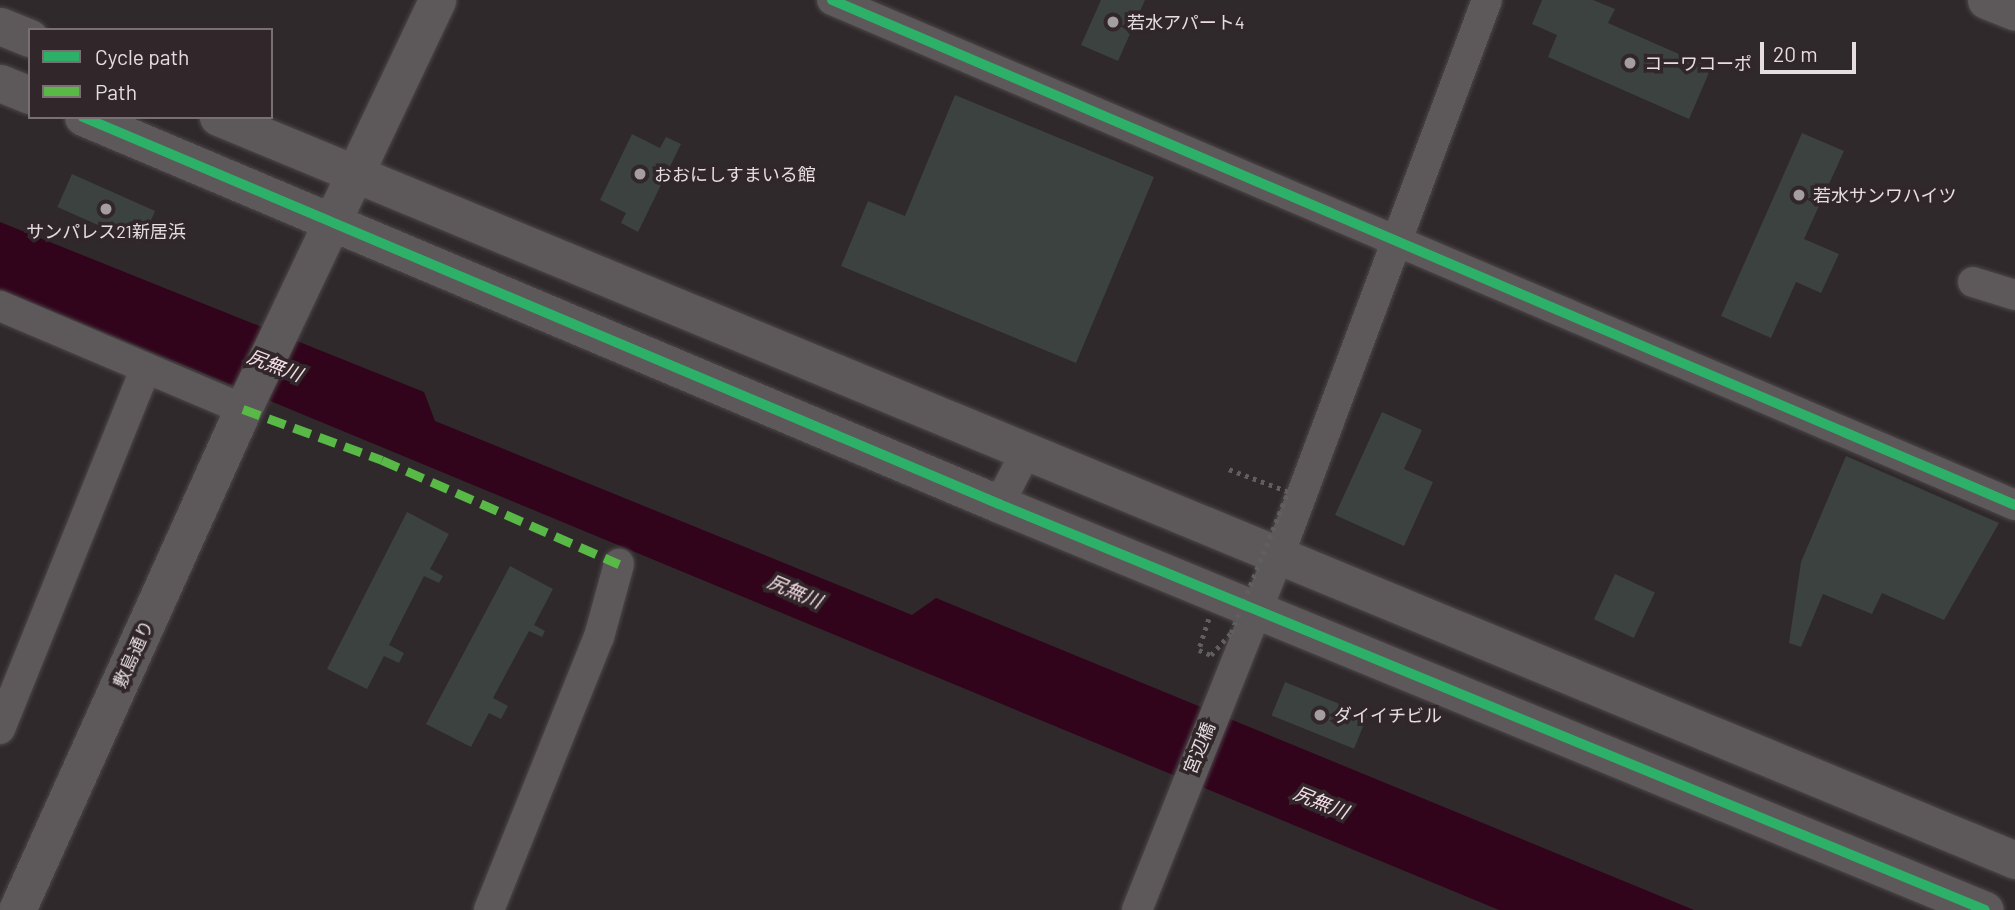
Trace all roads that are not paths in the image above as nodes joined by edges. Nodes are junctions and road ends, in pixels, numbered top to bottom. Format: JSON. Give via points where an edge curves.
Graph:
{"nodes":[{"id":1,"x":437,"y":0,"type":"edge"},
{"id":2,"x":832,"y":0,"type":"edge"},
{"id":3,"x":1487,"y":0,"type":"edge"},
{"id":4,"x":1986,"y":0,"type":"edge"},
{"id":5,"x":2015,"y":12,"type":"edge"},
{"id":6,"x":0,"y":26,"type":"edge"},
{"id":7,"x":28,"y":37,"type":"edge"},
{"id":8,"x":0,"y":83,"type":"edge"},
{"id":9,"x":28,"y":94,"type":"edge"},
{"id":10,"x":88,"y":119,"type":"edge"},
{"id":11,"x":223,"y":119,"type":"edge"},
{"id":12,"x":355,"y":174,"type":"junction"},
{"id":13,"x":334,"y":221,"type":"junction"},
{"id":14,"x":1394,"y":239,"type":"junction"},
{"id":15,"x":1973,"y":282,"type":"dead end"},
{"id":16,"x":2015,"y":295,"type":"edge"},
{"id":17,"x":0,"y":306,"type":"edge"},
{"id":18,"x":146,"y":368,"type":"junction"},
{"id":19,"x":246,"y":404,"type":"junction"},
{"id":20,"x":1027,"y":450,"type":"junction"},
{"id":21,"x":999,"y":504,"type":"junction"},
{"id":22,"x":2015,"y":505,"type":"edge"},
{"id":23,"x":1279,"y":558,"type":"junction"},
{"id":24,"x":619,"y":564,"type":"dead end"},
{"id":25,"x":1258,"y":610,"type":"junction"},
{"id":26,"x":0,"y":729,"type":"edge"},
{"id":27,"x":2015,"y":860,"type":"edge"},
{"id":28,"x":17,"y":910,"type":"edge"},
{"id":29,"x":489,"y":910,"type":"edge"},
{"id":30,"x":1137,"y":910,"type":"edge"},
{"id":31,"x":1985,"y":910,"type":"edge"}],
"edges":[{"from":1,"to":12,"type":"street"},
{"from":2,"to":14,"type":"street"},
{"from":3,"to":14,"type":"street","name":"宮辺橋"},
{"from":4,"to":5,"type":"street"},
{"from":6,"to":7,"type":"street"},
{"from":8,"to":9,"type":"street"},
{"from":10,"to":13,"type":"street"},
{"from":11,"to":12,"type":"street"},
{"from":12,"to":13,"type":"street"},
{"from":12,"to":20,"type":"street"},
{"from":13,"to":19,"type":"street","name":"敷島通り"},
{"from":13,"to":21,"type":"street"},
{"from":14,"to":22,"type":"street"},
{"from":14,"to":23,"type":"street","name":"宮辺橋"},
{"from":15,"to":16,"type":"street"},
{"from":17,"to":18,"type":"street"},
{"from":18,"to":19,"type":"street"},
{"from":18,"to":26,"type":"street"},
{"from":19,"to":28,"type":"street","name":"敷島通り"},
{"from":20,"to":21,"type":"street"},
{"from":20,"to":23,"type":"street"},
{"from":21,"to":25,"type":"street"},
{"from":23,"to":25,"type":"street","name":"宮辺橋"},
{"from":23,"to":27,"type":"street"},
{"from":24,"to":29,"type":"street","via":[[599,637]]},
{"from":25,"to":30,"type":"street","name":"宮辺橋"},
{"from":25,"to":31,"type":"street"}]}
